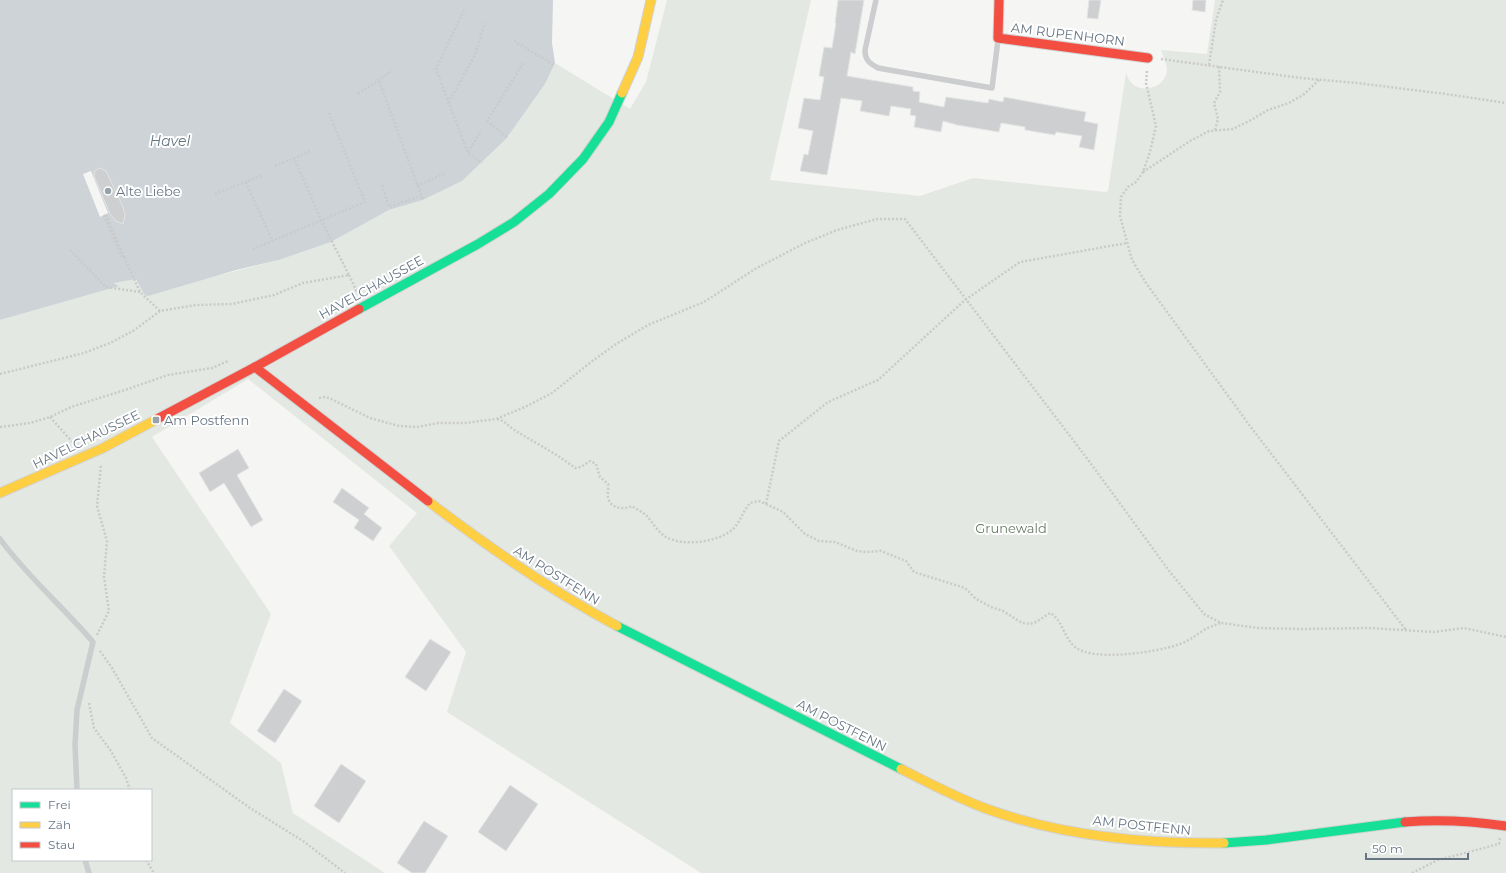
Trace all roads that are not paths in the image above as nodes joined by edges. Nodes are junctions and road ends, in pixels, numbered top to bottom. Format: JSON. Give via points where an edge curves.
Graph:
{"nodes":[{"id":1,"x":651,"y":0,"type":"edge"},
{"id":2,"x":876,"y":0,"type":"edge"},
{"id":3,"x":999,"y":0,"type":"edge"},
{"id":4,"x":998,"y":38,"type":"junction"},
{"id":5,"x":1148,"y":58,"type":"road end"},
{"id":6,"x":255,"y":367,"type":"junction"},
{"id":7,"x":0,"y":494,"type":"edge"},
{"id":8,"x":0,"y":539,"type":"edge"},
{"id":9,"x":77,"y":789,"type":"edge"},
{"id":10,"x":1506,"y":826,"type":"edge"},
{"id":11,"x":85,"y":861,"type":"edge"},
{"id":12,"x":89,"y":873,"type":"edge"}],
"edges":[{"from":1,"to":6,"type":"street","name":"HAVELCHAUSSEE","via":[[638,57],[609,122],[583,159],[549,194],[514,222],[478,244]]},
{"from":2,"to":4,"type":"lane","via":[[865,57],[878,68],[992,88]]},
{"from":3,"to":4,"type":"street","name":"AM RUPENHORN"},
{"from":4,"to":5,"type":"street","name":"AM RUPENHORN"},
{"from":6,"to":7,"type":"street","name":"HAVELCHAUSSEE","via":[[103,448]]},
{"from":6,"to":10,"type":"street","name":"AM POSTFENN","via":[[470,533],[587,610],[942,789],[988,809],[1069,830],[1158,843],[1218,844],[1412,822],[1460,820]]},
{"from":8,"to":9,"type":"lane","via":[[93,642],[77,710]]},
{"from":11,"to":12,"type":"lane"}]}
